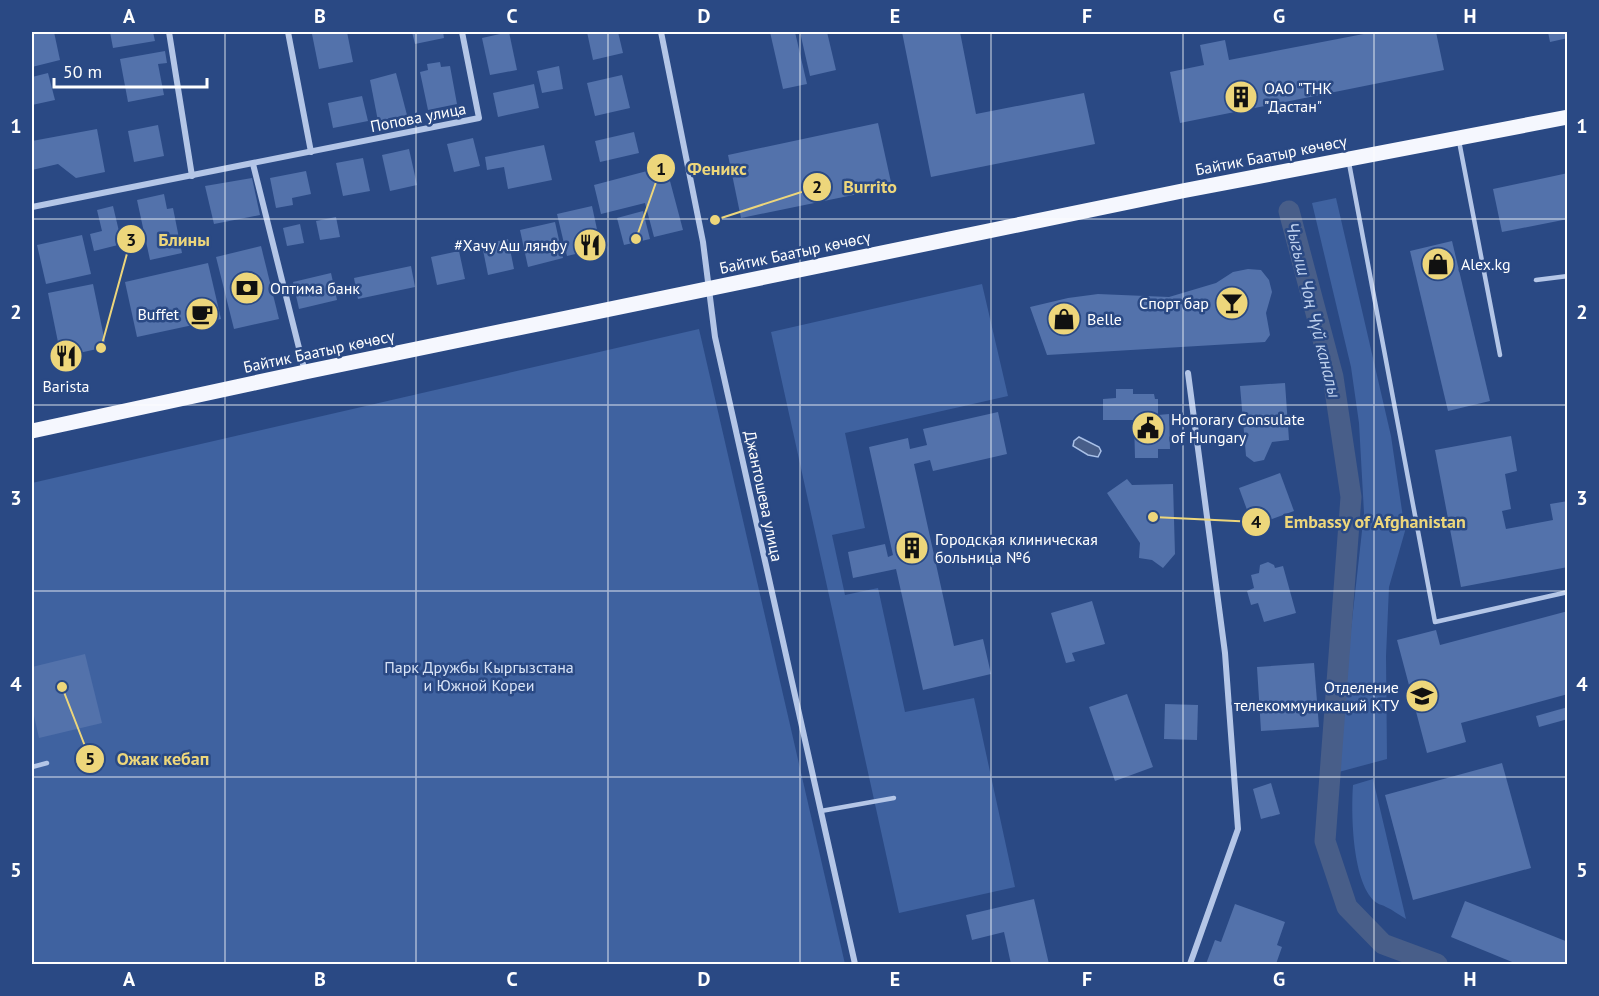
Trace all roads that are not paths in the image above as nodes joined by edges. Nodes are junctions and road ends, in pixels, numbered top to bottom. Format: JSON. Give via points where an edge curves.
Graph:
{"nodes":[{"id":1,"x":170,"y":32,"type":"edge"},
{"id":2,"x":288,"y":32,"type":"edge"},
{"id":3,"x":462,"y":32,"type":"edge"},
{"id":4,"x":661,"y":32,"type":"edge"},
{"id":5,"x":1568,"y":117,"type":"edge"},
{"id":6,"x":1459,"y":138,"type":"junction"},
{"id":7,"x":311,"y":152,"type":"junction"},
{"id":8,"x":1347,"y":158,"type":"junction"},
{"id":9,"x":253,"y":164,"type":"junction"},
{"id":10,"x":192,"y":176,"type":"junction"},
{"id":11,"x":32,"y":207,"type":"edge"},
{"id":12,"x":1568,"y":276,"type":"edge"},
{"id":13,"x":1536,"y":280,"type":"dead end"},
{"id":14,"x":709,"y":288,"type":"junction"},
{"id":15,"x":1500,"y":356,"type":"dead end"},
{"id":16,"x":305,"y":372,"type":"junction"},
{"id":17,"x":1188,"y":373,"type":"dead end"},
{"id":18,"x":32,"y":431,"type":"edge"},
{"id":19,"x":1568,"y":592,"type":"edge"},
{"id":20,"x":47,"y":763,"type":"dead end"},
{"id":21,"x":32,"y":767,"type":"edge"},
{"id":22,"x":894,"y":798,"type":"dead end"},
{"id":23,"x":821,"y":811,"type":"junction"},
{"id":24,"x":855,"y":964,"type":"edge"},
{"id":25,"x":1190,"y":964,"type":"edge"}],
"edges":[{"from":1,"to":10,"type":"street"},
{"from":2,"to":7,"type":"street"},
{"from":3,"to":7,"type":"street","name":"Попова улица","via":[[479,118]]},
{"from":4,"to":14,"type":"street","name":"Джантошева улица","via":[[704,242]]},
{"from":5,"to":6,"type":"main road","name":"Байтик Баатыр көчөсү"},
{"from":6,"to":8,"type":"main road","name":"Байтик Баатыр көчөсү"},
{"from":6,"to":15,"type":"lane"},
{"from":7,"to":9,"type":"street","name":"Попова улица"},
{"from":8,"to":14,"type":"main road","name":"Байтик Баатыр көчөсү"},
{"from":8,"to":19,"type":"lane","via":[[1435,622]]},
{"from":9,"to":10,"type":"street","name":"Попова улица"},
{"from":9,"to":16,"type":"street"},
{"from":10,"to":11,"type":"street","name":"Попова улица"},
{"from":12,"to":13,"type":"lane"},
{"from":14,"to":16,"type":"main road","name":"Байтик Баатыр көчөсү"},
{"from":14,"to":23,"type":"street","name":"Джантошева улица","via":[[715,337]]},
{"from":16,"to":18,"type":"main road","name":"Байтик Баатыр көчөсү"},
{"from":17,"to":25,"type":"street","via":[[1225,653],[1238,829]]},
{"from":20,"to":21,"type":"lane"},
{"from":22,"to":23,"type":"lane"},
{"from":23,"to":24,"type":"street","name":"Джантошева улица"}]}
